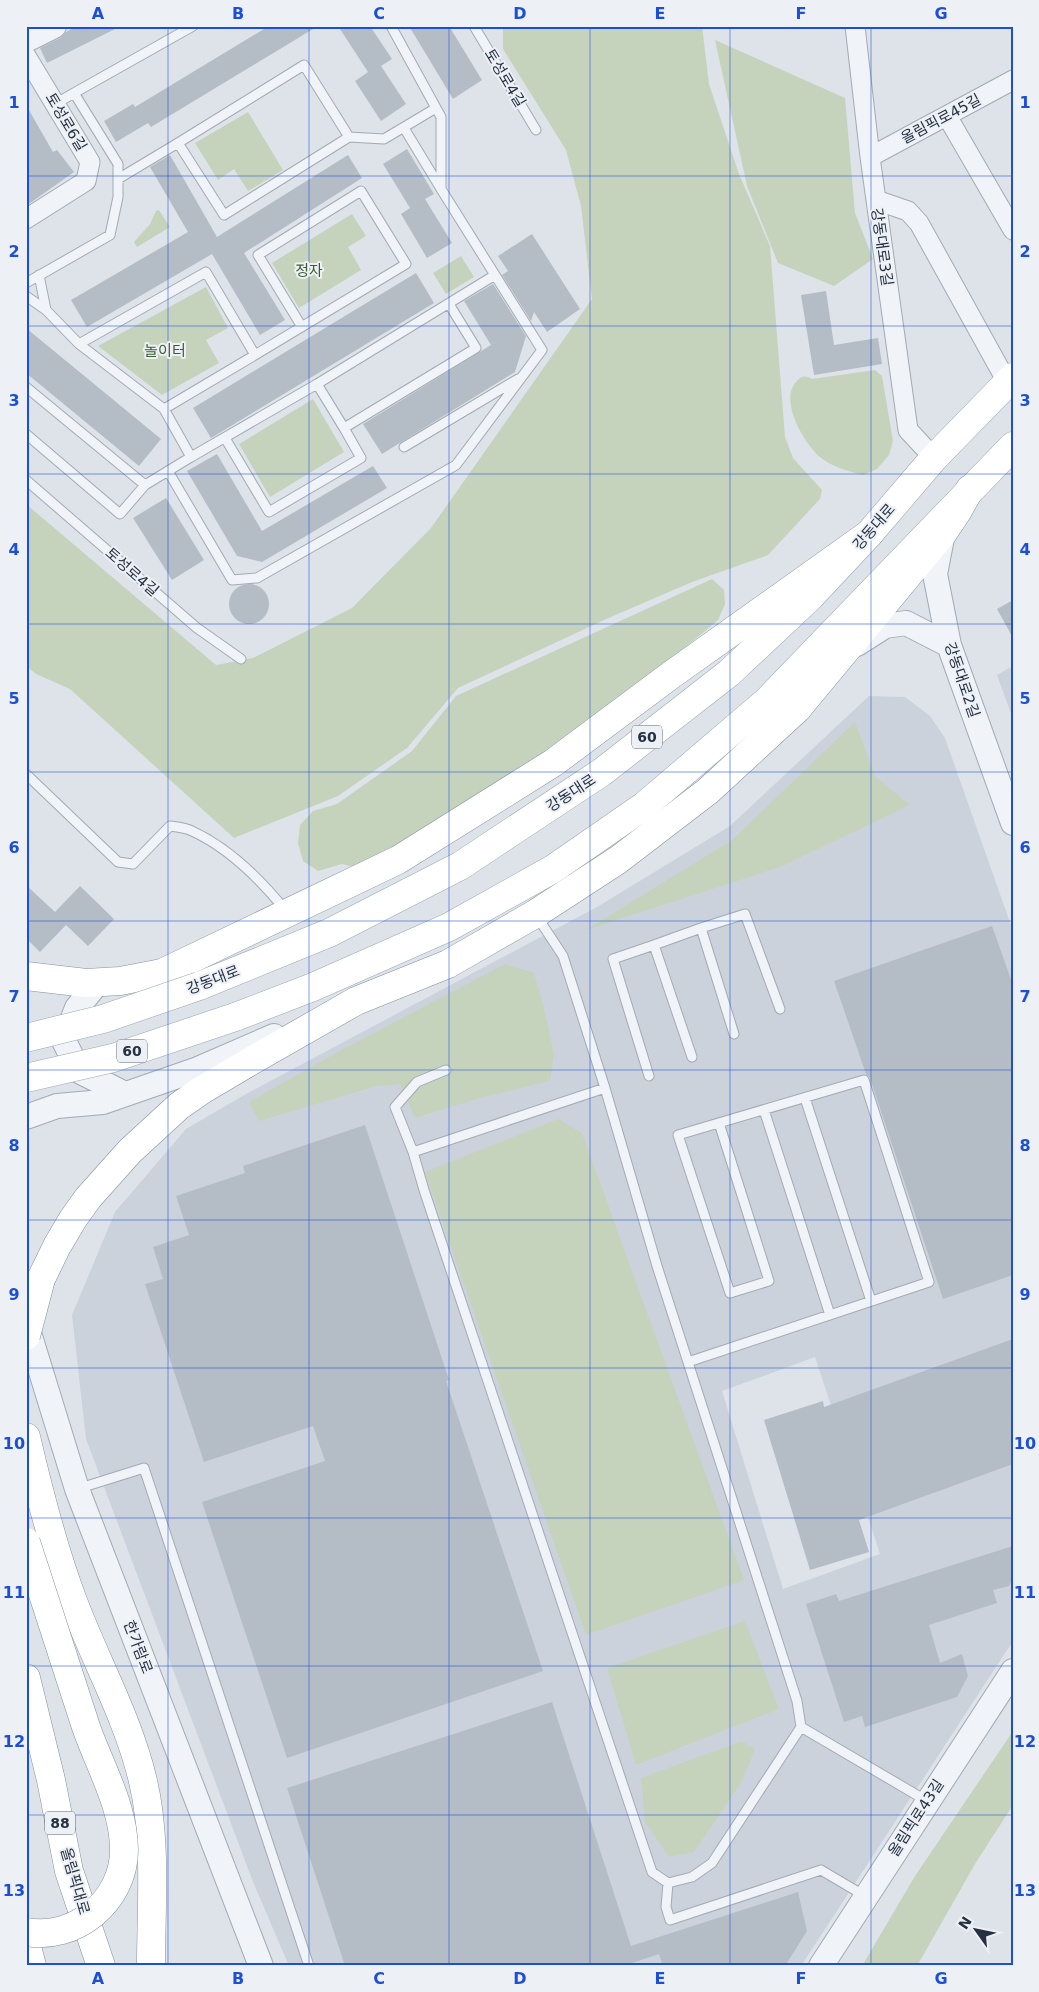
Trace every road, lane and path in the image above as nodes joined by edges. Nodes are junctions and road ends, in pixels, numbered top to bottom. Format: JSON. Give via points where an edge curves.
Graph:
{"nodes":[{"id":1,"x":54,"y":26,"type":"edge"},
{"id":2,"x":193,"y":26,"type":"edge"},
{"id":3,"x":391,"y":26,"type":"edge"},
{"id":4,"x":474,"y":26,"type":"edge"},
{"id":5,"x":855,"y":26,"type":"edge"},
{"id":6,"x":26,"y":40,"type":"edge"},
{"id":7,"x":26,"y":56,"type":"edge"},
{"id":8,"x":1013,"y":80,"type":"edge"},
{"id":9,"x":74,"y":93,"type":"junction"},
{"id":10,"x":55,"y":104,"type":"junction"},
{"id":11,"x":436,"y":108,"type":"junction"},
{"id":12,"x":947,"y":116,"type":"junction"},
{"id":13,"x":404,"y":128,"type":"junction"},
{"id":14,"x":536,"y":130,"type":"dead end"},
{"id":15,"x":349,"y":137,"type":"junction"},
{"id":16,"x":178,"y":142,"type":"junction"},
{"id":17,"x":870,"y":157,"type":"junction"},
{"id":18,"x":118,"y":179,"type":"junction"},
{"id":19,"x":441,"y":189,"type":"junction"},
{"id":20,"x":876,"y":200,"type":"junction"},
{"id":21,"x":26,"y":219,"type":"edge"},
{"id":22,"x":1013,"y":230,"type":"edge"},
{"id":23,"x":39,"y":275,"type":"junction"},
{"id":24,"x":495,"y":275,"type":"junction"},
{"id":25,"x":26,"y":283,"type":"edge"},
{"id":26,"x":26,"y":296,"type":"edge"},
{"id":27,"x":449,"y":304,"type":"junction"},
{"id":28,"x":46,"y":310,"type":"junction"},
{"id":29,"x":302,"y":327,"type":"junction"},
{"id":30,"x":79,"y":344,"type":"junction"},
{"id":31,"x":255,"y":355,"type":"junction"},
{"id":32,"x":521,"y":377,"type":"junction"},
{"id":33,"x":1010,"y":380,"type":"edge"},
{"id":34,"x":317,"y":384,"type":"junction"},
{"id":35,"x":26,"y":388,"type":"edge"},
{"id":36,"x":164,"y":410,"type":"junction"},
{"id":37,"x":344,"y":428,"type":"junction"},
{"id":38,"x":26,"y":434,"type":"edge"},
{"id":39,"x":225,"y":438,"type":"junction"},
{"id":40,"x":1013,"y":446,"type":"edge"},
{"id":41,"x":404,"y":448,"type":"dead end"},
{"id":42,"x":191,"y":457,"type":"junction"},
{"id":43,"x":934,"y":458,"type":"junction"},
{"id":44,"x":168,"y":471,"type":"junction"},
{"id":45,"x":26,"y":480,"type":"edge"},
{"id":46,"x":145,"y":485,"type":"junction"},
{"id":47,"x":970,"y":489,"type":"junction"},
{"id":48,"x":943,"y":533,"type":"junction"},
{"id":49,"x":869,"y":534,"type":"junction"},
{"id":50,"x":949,"y":645,"type":"junction"},
{"id":51,"x":847,"y":650,"type":"junction"},
{"id":52,"x":241,"y":659,"type":"dead end"},
{"id":53,"x":26,"y":774,"type":"edge"},
{"id":54,"x":1013,"y":823,"type":"edge"},
{"id":55,"x":287,"y":913,"type":"junction"},
{"id":56,"x":535,"y":914,"type":"junction"},
{"id":57,"x":701,"y":928,"type":"junction"},
{"id":58,"x":654,"y":945,"type":"junction"},
{"id":59,"x":26,"y":976,"type":"edge"},
{"id":60,"x":98,"y":982,"type":"junction"},
{"id":61,"x":356,"y":1001,"type":"junction"},
{"id":62,"x":780,"y":1009,"type":"dead end"},
{"id":63,"x":734,"y":1034,"type":"dead end"},
{"id":64,"x":26,"y":1038,"type":"edge"},
{"id":65,"x":692,"y":1057,"type":"dead end"},
{"id":66,"x":446,"y":1070,"type":"dead end"},
{"id":67,"x":79,"y":1071,"type":"junction"},
{"id":68,"x":649,"y":1076,"type":"dead end"},
{"id":69,"x":26,"y":1078,"type":"edge"},
{"id":70,"x":605,"y":1088,"type":"junction"},
{"id":71,"x":125,"y":1094,"type":"junction"},
{"id":72,"x":805,"y":1098,"type":"junction"},
{"id":73,"x":57,"y":1106,"type":"junction"},
{"id":74,"x":764,"y":1110,"type":"junction"},
{"id":75,"x":26,"y":1117,"type":"edge"},
{"id":76,"x":719,"y":1123,"type":"junction"},
{"id":77,"x":413,"y":1152,"type":"junction"},
{"id":78,"x":871,"y":1301,"type":"junction"},
{"id":79,"x":830,"y":1315,"type":"junction"},
{"id":80,"x":26,"y":1323,"type":"edge"},
{"id":81,"x":26,"y":1336,"type":"edge"},
{"id":82,"x":688,"y":1362,"type":"junction"},
{"id":83,"x":26,"y":1437,"type":"edge"},
{"id":84,"x":77,"y":1489,"type":"junction"},
{"id":85,"x":26,"y":1542,"type":"edge"},
{"id":86,"x":1013,"y":1671,"type":"edge"},
{"id":87,"x":26,"y":1678,"type":"edge"},
{"id":88,"x":801,"y":1727,"type":"junction"},
{"id":89,"x":928,"y":1801,"type":"junction"},
{"id":90,"x":668,"y":1883,"type":"junction"},
{"id":91,"x":866,"y":1896,"type":"junction"},
{"id":92,"x":26,"y":1932,"type":"edge"},
{"id":93,"x":26,"y":1942,"type":"edge"},
{"id":94,"x":32,"y":1966,"type":"edge"},
{"id":95,"x":101,"y":1966,"type":"edge"},
{"id":96,"x":151,"y":1966,"type":"edge"},
{"id":97,"x":261,"y":1966,"type":"edge"},
{"id":98,"x":309,"y":1966,"type":"edge"},
{"id":99,"x":821,"y":1966,"type":"edge"}],
"edges":[{"from":1,"to":6,"type":"street"},
{"from":2,"to":9,"type":"lane"},
{"from":3,"to":11,"type":"lane"},
{"from":4,"to":14,"type":"lane","name":"토성로4길"},
{"from":5,"to":17,"type":"street","name":"강동대로3길"},
{"from":7,"to":10,"type":"street","name":"토성로6길"},
{"from":8,"to":12,"type":"street","name":"올림픽로45길"},
{"from":9,"to":10,"type":"lane"},
{"from":9,"to":18,"type":"lane","via":[[118,164]]},
{"from":10,"to":21,"type":"street","name":"토성로6길","via":[[90,162],[86,181]]},
{"from":11,"to":13,"type":"lane"},
{"from":11,"to":19,"type":"lane","via":[[441,117]]},
{"from":12,"to":17,"type":"street","name":"올림픽로45길"},
{"from":12,"to":22,"type":"street"},
{"from":13,"to":15,"type":"lane","via":[[384,139]]},
{"from":13,"to":19,"type":"lane"},
{"from":15,"to":16,"type":"lane","via":[[304,66]]},
{"from":15,"to":16,"type":"lane","via":[[224,215]]},
{"from":16,"to":18,"type":"lane"},
{"from":17,"to":20,"type":"street","name":"강동대로3길"},
{"from":18,"to":23,"type":"lane","via":[[118,197],[110,235]]},
{"from":19,"to":24,"type":"lane"},
{"from":20,"to":33,"type":"street","name":"강동대로","via":[[908,211],[920,222]]},
{"from":20,"to":43,"type":"street","name":"강동대로3길","via":[[908,430]]},
{"from":23,"to":25,"type":"lane"},
{"from":23,"to":28,"type":"lane"},
{"from":24,"to":27,"type":"lane"},
{"from":24,"to":32,"type":"lane","via":[[542,350]]},
{"from":26,"to":28,"type":"lane"},
{"from":27,"to":34,"type":"lane"},
{"from":27,"to":37,"type":"lane","via":[[476,348]]},
{"from":28,"to":30,"type":"lane"},
{"from":29,"to":29,"type":"lane","via":[[406,264],[361,191],[258,255]]},
{"from":29,"to":31,"type":"lane"},
{"from":30,"to":31,"type":"lane","via":[[206,272]]},
{"from":30,"to":36,"type":"lane"},
{"from":31,"to":36,"type":"lane"},
{"from":32,"to":41,"type":"lane"},
{"from":32,"to":44,"type":"lane","via":[[456,465],[257,578],[232,580]]},
{"from":33,"to":43,"type":"main road","name":"강동대로","number":"60"},
{"from":34,"to":37,"type":"lane"},
{"from":34,"to":39,"type":"lane"},
{"from":35,"to":46,"type":"lane"},
{"from":36,"to":42,"type":"lane"},
{"from":37,"to":39,"type":"lane","via":[[361,458],[269,512]]},
{"from":38,"to":46,"type":"lane","via":[[120,514]]},
{"from":39,"to":42,"type":"lane"},
{"from":40,"to":47,"type":"main road","number":"60"},
{"from":42,"to":44,"type":"lane"},
{"from":43,"to":49,"type":"main road","name":"강동대로","number":"60"},
{"from":44,"to":46,"type":"lane"},
{"from":45,"to":52,"type":"lane","name":"토성로4길","via":[[197,628]]},
{"from":47,"to":48,"type":"main road"},
{"from":47,"to":69,"type":"main road","number":"60","bridge":true,"via":[[766,702],[644,806],[553,869],[450,927],[312,987],[113,1058]]},
{"from":48,"to":50,"type":"street","name":"강동대로2길","via":[[935,574]]},
{"from":48,"to":51,"type":"main road"},
{"from":49,"to":55,"type":"main road","via":[[554,763],[398,860]]},
{"from":49,"to":64,"type":"main road","name":"강동대로","number":"60","bridge":true,"via":[[810,597],[729,673],[602,772],[460,866],[329,933],[198,986],[103,1019]]},
{"from":50,"to":51,"type":"street","via":[[906,622],[885,626]]},
{"from":50,"to":54,"type":"street","name":"강동대로2길"},
{"from":51,"to":56,"type":"main road","via":[[797,709],[708,791],[618,860]]},
{"from":53,"to":55,"type":"lane","via":[[118,862],[133,864],[170,826],[191,830],[221,848],[249,872]]},
{"from":55,"to":60,"type":"main road","via":[[162,973]]},
{"from":56,"to":61,"type":"main road","via":[[448,964]]},
{"from":56,"to":70,"type":"lane","via":[[563,956]]},
{"from":57,"to":58,"type":"lane"},
{"from":57,"to":62,"type":"lane","via":[[746,914]]},
{"from":57,"to":63,"type":"lane"},
{"from":58,"to":65,"type":"lane"},
{"from":58,"to":68,"type":"lane","via":[[613,959]]},
{"from":59,"to":60,"type":"main road"},
{"from":60,"to":67,"type":"street","via":[[76,1008],[64,1041]]},
{"from":61,"to":71,"type":"street","via":[[198,1069]]},
{"from":61,"to":81,"type":"main road","bridge":true,"via":[[202,1090],[130,1151],[73,1219],[41,1279]]},
{"from":66,"to":77,"type":"lane","via":[[418,1082],[395,1107]]},
{"from":67,"to":71,"type":"street"},
{"from":67,"to":73,"type":"street"},
{"from":70,"to":77,"type":"lane"},
{"from":70,"to":82,"type":"lane"},
{"from":71,"to":73,"type":"street","via":[[103,1102]]},
{"from":72,"to":74,"type":"lane"},
{"from":72,"to":78,"type":"lane"},
{"from":72,"to":78,"type":"lane","via":[[864,1080],[929,1282]]},
{"from":73,"to":75,"type":"street"},
{"from":74,"to":76,"type":"lane"},
{"from":74,"to":79,"type":"lane"},
{"from":76,"to":76,"type":"lane","via":[[678,1136],[730,1293],[769,1280]]},
{"from":77,"to":90,"type":"lane","via":[[652,1872]]},
{"from":78,"to":79,"type":"lane"},
{"from":79,"to":82,"type":"lane"},
{"from":80,"to":84,"type":"street","name":"한가람로"},
{"from":82,"to":88,"type":"lane","via":[[797,1701]]},
{"from":83,"to":96,"type":"main road","via":[[53,1541],[73,1601],[123,1716],[143,1782],[151,1838]]},
{"from":84,"to":97,"type":"street","name":"한가람로"},
{"from":84,"to":98,"type":"lane","via":[[144,1468]]},
{"from":85,"to":92,"type":"main road","bridge":true,"via":[[120,1819],[124,1852],[116,1886],[97,1910],[68,1929],[52,1933]]},
{"from":86,"to":89,"type":"street","name":"올림픽로43길"},
{"from":87,"to":95,"type":"main road","name":"올림픽대로","number":"88","via":[[69,1871]]},
{"from":88,"to":89,"type":"lane"},
{"from":88,"to":90,"type":"lane","via":[[712,1863],[692,1877]]},
{"from":89,"to":91,"type":"street","name":"올림픽로43길"},
{"from":90,"to":91,"type":"lane","via":[[666,1907],[670,1920],[821,1870]]},
{"from":91,"to":99,"type":"street","name":"올림픽로43길"},
{"from":93,"to":94,"type":"main road"}]}
